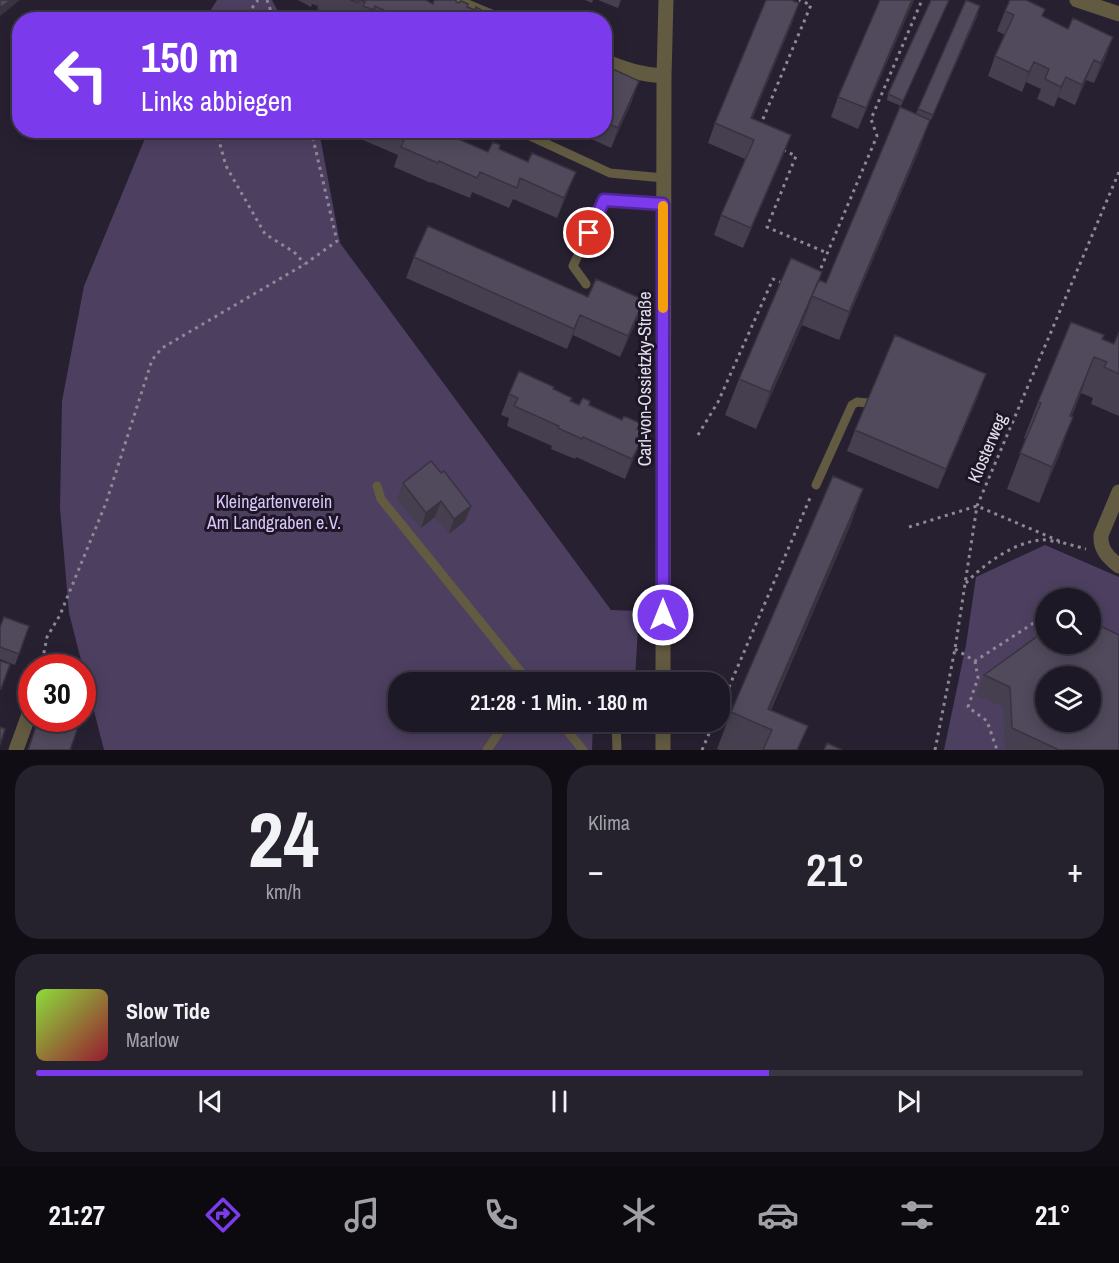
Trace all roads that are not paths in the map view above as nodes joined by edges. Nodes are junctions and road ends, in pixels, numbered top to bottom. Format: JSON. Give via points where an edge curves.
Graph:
{"nodes":[{"id":1,"x":450,"y":0,"type":"edge"},
{"id":2,"x":666,"y":0,"type":"edge"},
{"id":3,"x":1077,"y":0,"type":"edge"},
{"id":4,"x":479,"y":12,"type":"edge"},
{"id":5,"x":1119,"y":14,"type":"edge"},
{"id":6,"x":612,"y":64,"type":"edge"},
{"id":7,"x":664,"y":76,"type":"junction"},
{"id":8,"x":534,"y":138,"type":"edge"},
{"id":9,"x":664,"y":178,"type":"junction"},
{"id":10,"x":663,"y":204,"type":"junction"},
{"id":11,"x":586,"y":284,"type":"dead end"},
{"id":12,"x":868,"y":403,"type":"edge"},
{"id":13,"x":816,"y":485,"type":"road end"},
{"id":14,"x":377,"y":486,"type":"dead end"},
{"id":15,"x":1119,"y":492,"type":"edge"},
{"id":16,"x":1119,"y":566,"type":"edge"},
{"id":17,"x":521,"y":672,"type":"edge"},
{"id":18,"x":663,"y":672,"type":"edge"},
{"id":19,"x":23,"y":732,"type":"edge"},
{"id":20,"x":499,"y":732,"type":"edge"},
{"id":21,"x":568,"y":732,"type":"edge"},
{"id":22,"x":616,"y":732,"type":"edge"},
{"id":23,"x":663,"y":732,"type":"edge"},
{"id":24,"x":16,"y":750,"type":"edge"},
{"id":25,"x":487,"y":750,"type":"edge"},
{"id":26,"x":583,"y":750,"type":"edge"},
{"id":27,"x":617,"y":750,"type":"edge"},
{"id":28,"x":663,"y":750,"type":"edge"}],
"edges":[{"from":1,"to":4,"type":"street"},
{"from":2,"to":7,"type":"street","name":"Carl-von-Ossietzky-Straße"},
{"from":3,"to":5,"type":"street"},
{"from":6,"to":7,"type":"street"},
{"from":7,"to":9,"type":"street","name":"Carl-von-Ossietzky-Straße"},
{"from":8,"to":9,"type":"lane","via":[[610,173]]},
{"from":9,"to":10,"type":"street","name":"Carl-von-Ossietzky-Straße"},
{"from":10,"to":11,"type":"lane","via":[[604,200],[573,266]]},
{"from":10,"to":18,"type":"street","name":"Carl-von-Ossietzky-Straße"},
{"from":12,"to":13,"type":"lane","via":[[852,405]]},
{"from":14,"to":17,"type":"lane","via":[[394,516]]},
{"from":15,"to":16,"type":"street","via":[[1101,535],[1105,554]]},
{"from":19,"to":24,"type":"street"},
{"from":20,"to":25,"type":"lane"},
{"from":21,"to":26,"type":"lane"},
{"from":22,"to":27,"type":"lane"},
{"from":23,"to":28,"type":"street"}]}
